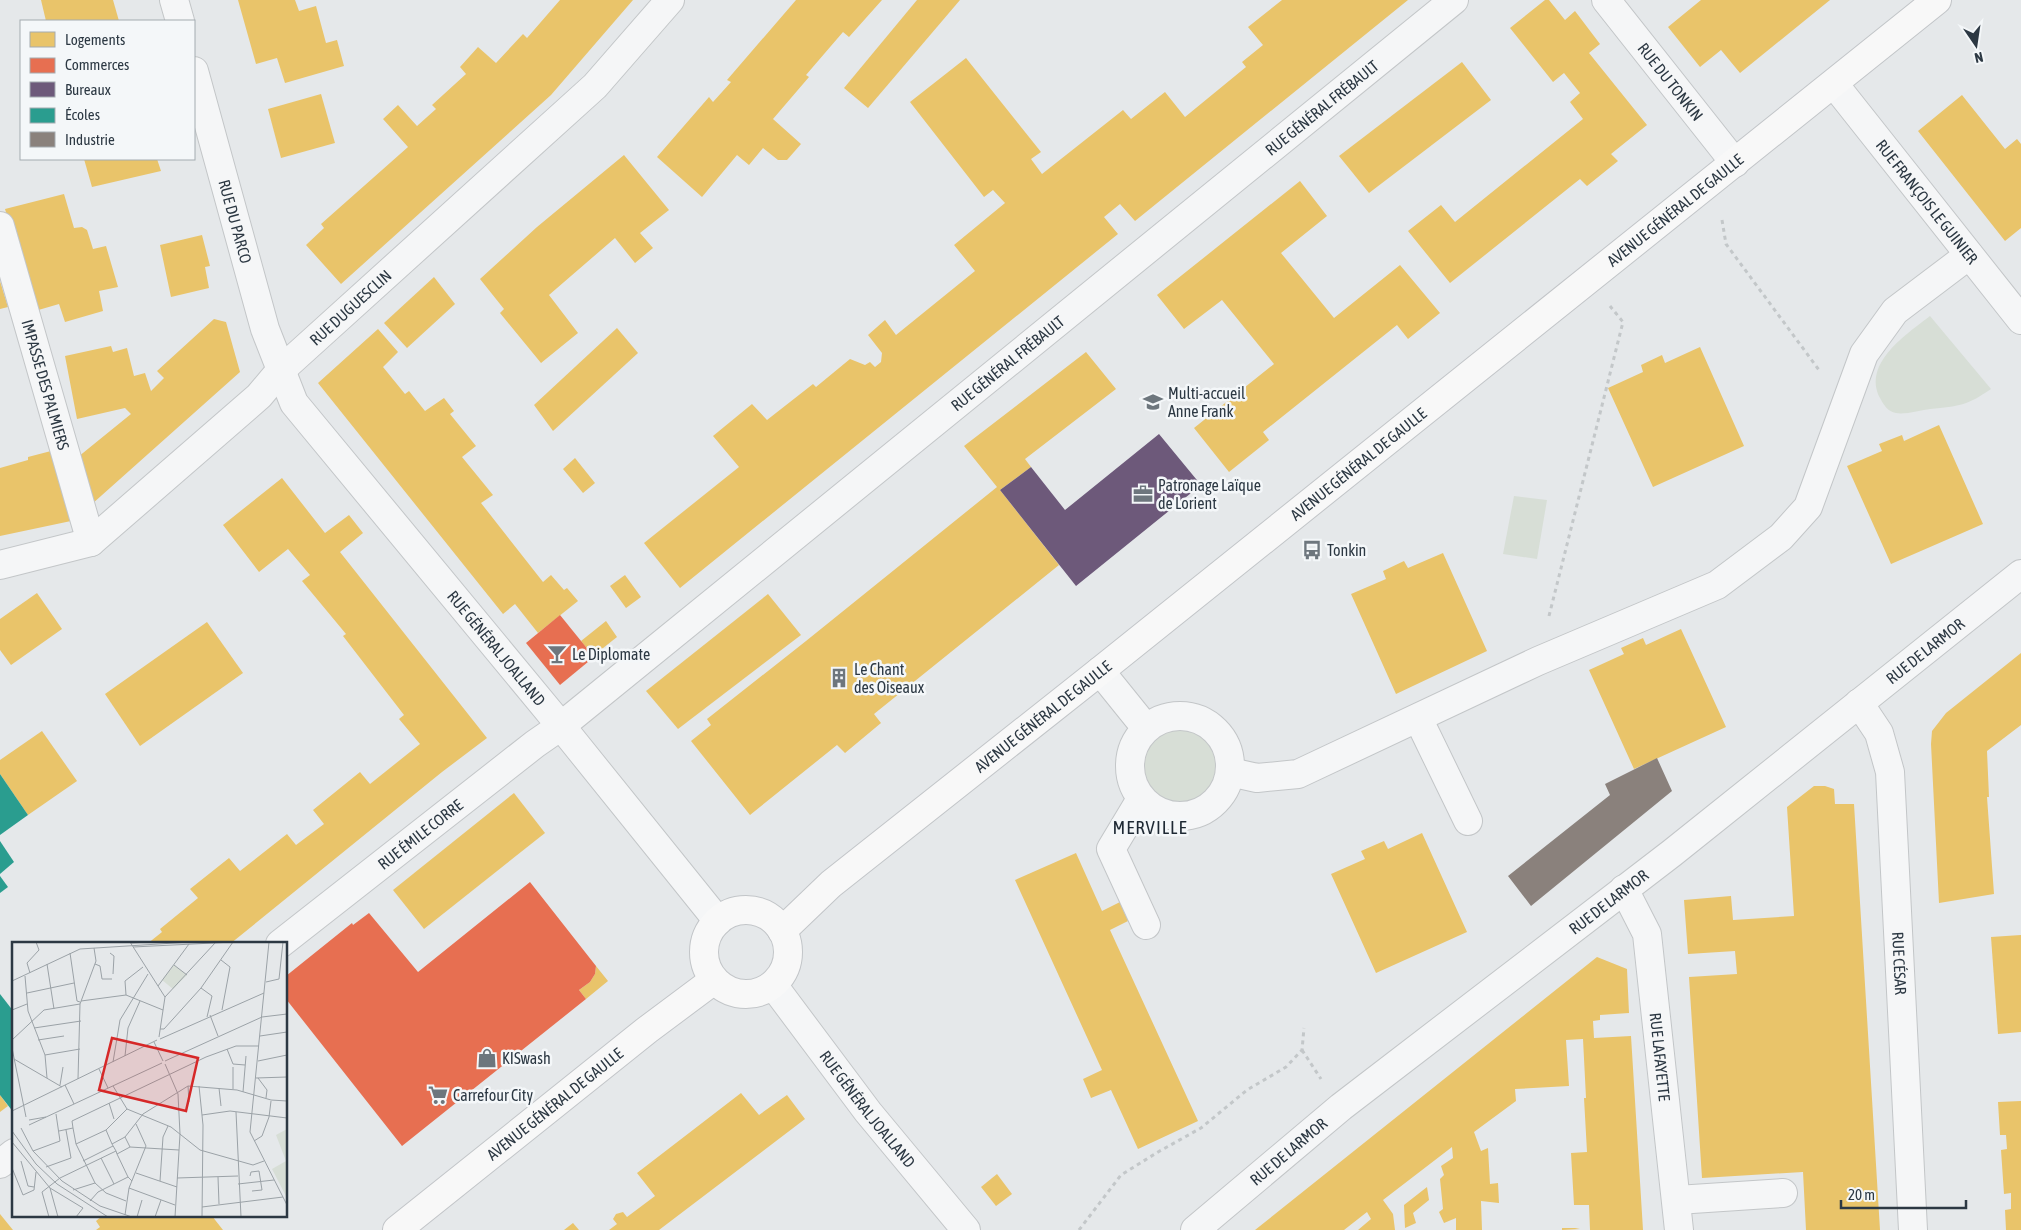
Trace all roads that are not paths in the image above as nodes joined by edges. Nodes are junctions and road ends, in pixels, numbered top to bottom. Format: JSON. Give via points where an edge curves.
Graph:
{"nodes":[{"id":1,"x":174,"y":0,"type":"edge"},
{"id":2,"x":670,"y":0,"type":"edge"},
{"id":3,"x":1454,"y":0,"type":"edge"},
{"id":4,"x":1606,"y":0,"type":"edge"},
{"id":5,"x":1937,"y":0,"type":"edge"},
{"id":6,"x":180,"y":20,"type":"edge"},
{"id":7,"x":195,"y":75,"type":"edge"},
{"id":8,"x":1834,"y":84,"type":"junction"},
{"id":9,"x":1735,"y":164,"type":"junction"},
{"id":10,"x":0,"y":226,"type":"edge"},
{"id":11,"x":1969,"y":254,"type":"junction"},
{"id":12,"x":2021,"y":320,"type":"edge"},
{"id":13,"x":280,"y":371,"type":"junction"},
{"id":14,"x":91,"y":542,"type":"junction"},
{"id":15,"x":0,"y":565,"type":"edge"},
{"id":16,"x":2021,"y":574,"type":"edge"},
{"id":17,"x":1100,"y":671,"type":"junction"},
{"id":18,"x":1859,"y":703,"type":"junction"},
{"id":19,"x":1418,"y":718,"type":"junction"},
{"id":20,"x":561,"y":726,"type":"junction"},
{"id":21,"x":1146,"y":728,"type":"junction"},
{"id":22,"x":1230,"y":772,"type":"junction"},
{"id":23,"x":1141,"y":799,"type":"junction"},
{"id":24,"x":1468,"y":821,"type":"dead end"},
{"id":25,"x":1624,"y":889,"type":"junction"},
{"id":26,"x":718,"y":921,"type":"junction"},
{"id":27,"x":1146,"y":926,"type":"dead end"},
{"id":28,"x":782,"y":931,"type":"junction"},
{"id":29,"x":283,"y":942,"type":"edge"},
{"id":30,"x":714,"y":980,"type":"junction"},
{"id":31,"x":773,"y":985,"type":"junction"},
{"id":32,"x":12,"y":1155,"type":"edge"},
{"id":33,"x":0,"y":1164,"type":"edge"},
{"id":34,"x":1783,"y":1193,"type":"dead end"},
{"id":35,"x":1677,"y":1200,"type":"junction"},
{"id":36,"x":398,"y":1230,"type":"edge"},
{"id":37,"x":966,"y":1230,"type":"edge"},
{"id":38,"x":1195,"y":1230,"type":"edge"},
{"id":39,"x":1679,"y":1230,"type":"edge"},
{"id":40,"x":1913,"y":1230,"type":"edge"}],
"edges":[{"from":1,"to":6,"type":"street"},
{"from":2,"to":13,"type":"street","name":"RUE DUGUESCLIN","via":[[595,86]]},
{"from":3,"to":20,"type":"street","name":"RUE GÉNÉRAL FRÉBAULT"},
{"from":4,"to":9,"type":"street","name":"RUE DU TONKIN"},
{"from":5,"to":8,"type":"main road","name":"AVENUE GÉNÉRAL DE GAULLE"},
{"from":7,"to":13,"type":"street","name":"RUE DU PARCO","via":[[265,329]]},
{"from":8,"to":9,"type":"main road","name":"AVENUE GÉNÉRAL DE GAULLE"},
{"from":8,"to":11,"type":"street","name":"RUE FRANÇOIS LE GUINIER"},
{"from":9,"to":17,"type":"main road","name":"AVENUE GÉNÉRAL DE GAULLE"},
{"from":10,"to":14,"type":"street","name":"IMPASSE DES PALMIERS"},
{"from":11,"to":12,"type":"street","name":"RUE FRANÇOIS LE GUINIER"},
{"from":11,"to":19,"type":"street","via":[[1896,311],[1864,354],[1808,507],[1781,537],[1717,585],[1538,661]]},
{"from":13,"to":14,"type":"street","name":"RUE DUGUESCLIN","via":[[259,396]]},
{"from":13,"to":20,"type":"street","name":"RUE GÉNÉRAL JOALLAND","via":[[294,403]]},
{"from":14,"to":15,"type":"street","name":"RUE DUGUESCLIN"},
{"from":16,"to":18,"type":"street","name":"RUE DE LARMOR"},
{"from":17,"to":21,"type":"street"},
{"from":17,"to":28,"type":"main road","name":"AVENUE GÉNÉRAL DE GAULLE","via":[[831,884]]},
{"from":18,"to":25,"type":"street","name":"RUE DE LARMOR"},
{"from":18,"to":40,"type":"street","name":"RUE CÉSAR","via":[[1879,733],[1890,772]]},
{"from":19,"to":22,"type":"street","via":[[1298,774],[1257,778]]},
{"from":19,"to":24,"type":"street"},
{"from":20,"to":26,"type":"street","name":"RUE GÉNÉRAL JOALLAND"},
{"from":20,"to":29,"type":"street","name":"RUE ÉMILE CORRE"},
{"from":21,"to":22,"type":"street","via":[[1161,719],[1178,715],[1196,718],[1211,726],[1223,739],[1230,755]]},
{"from":21,"to":23,"type":"street","via":[[1130,755],[1129,771]]},
{"from":22,"to":23,"type":"street","via":[[1225,789],[1200,813],[1168,816],[1153,810]]},
{"from":23,"to":27,"type":"street","via":[[1111,849]]},
{"from":25,"to":35,"type":"street","name":"RUE LAFAYETTE","via":[[1647,934]]},
{"from":25,"to":38,"type":"street","name":"RUE DE LARMOR","via":[[1341,1107]]},
{"from":26,"to":28,"type":"main road","via":[[740,911],[752,911],[774,921]]},
{"from":26,"to":30,"type":"main road","via":[[707,937],[704,956]]},
{"from":28,"to":31,"type":"main road","via":[[788,954],[781,976]]},
{"from":30,"to":31,"type":"main road","via":[[724,989],[736,993],[749,994]]},
{"from":30,"to":36,"type":"main road","name":"AVENUE GÉNÉRAL DE GAULLE"},
{"from":31,"to":37,"type":"street","name":"RUE GÉNÉRAL JOALLAND","via":[[868,1112]]},
{"from":32,"to":33,"type":"street"},
{"from":34,"to":35,"type":"street"},
{"from":35,"to":39,"type":"street","name":"RUE LAFAYETTE"}]}
